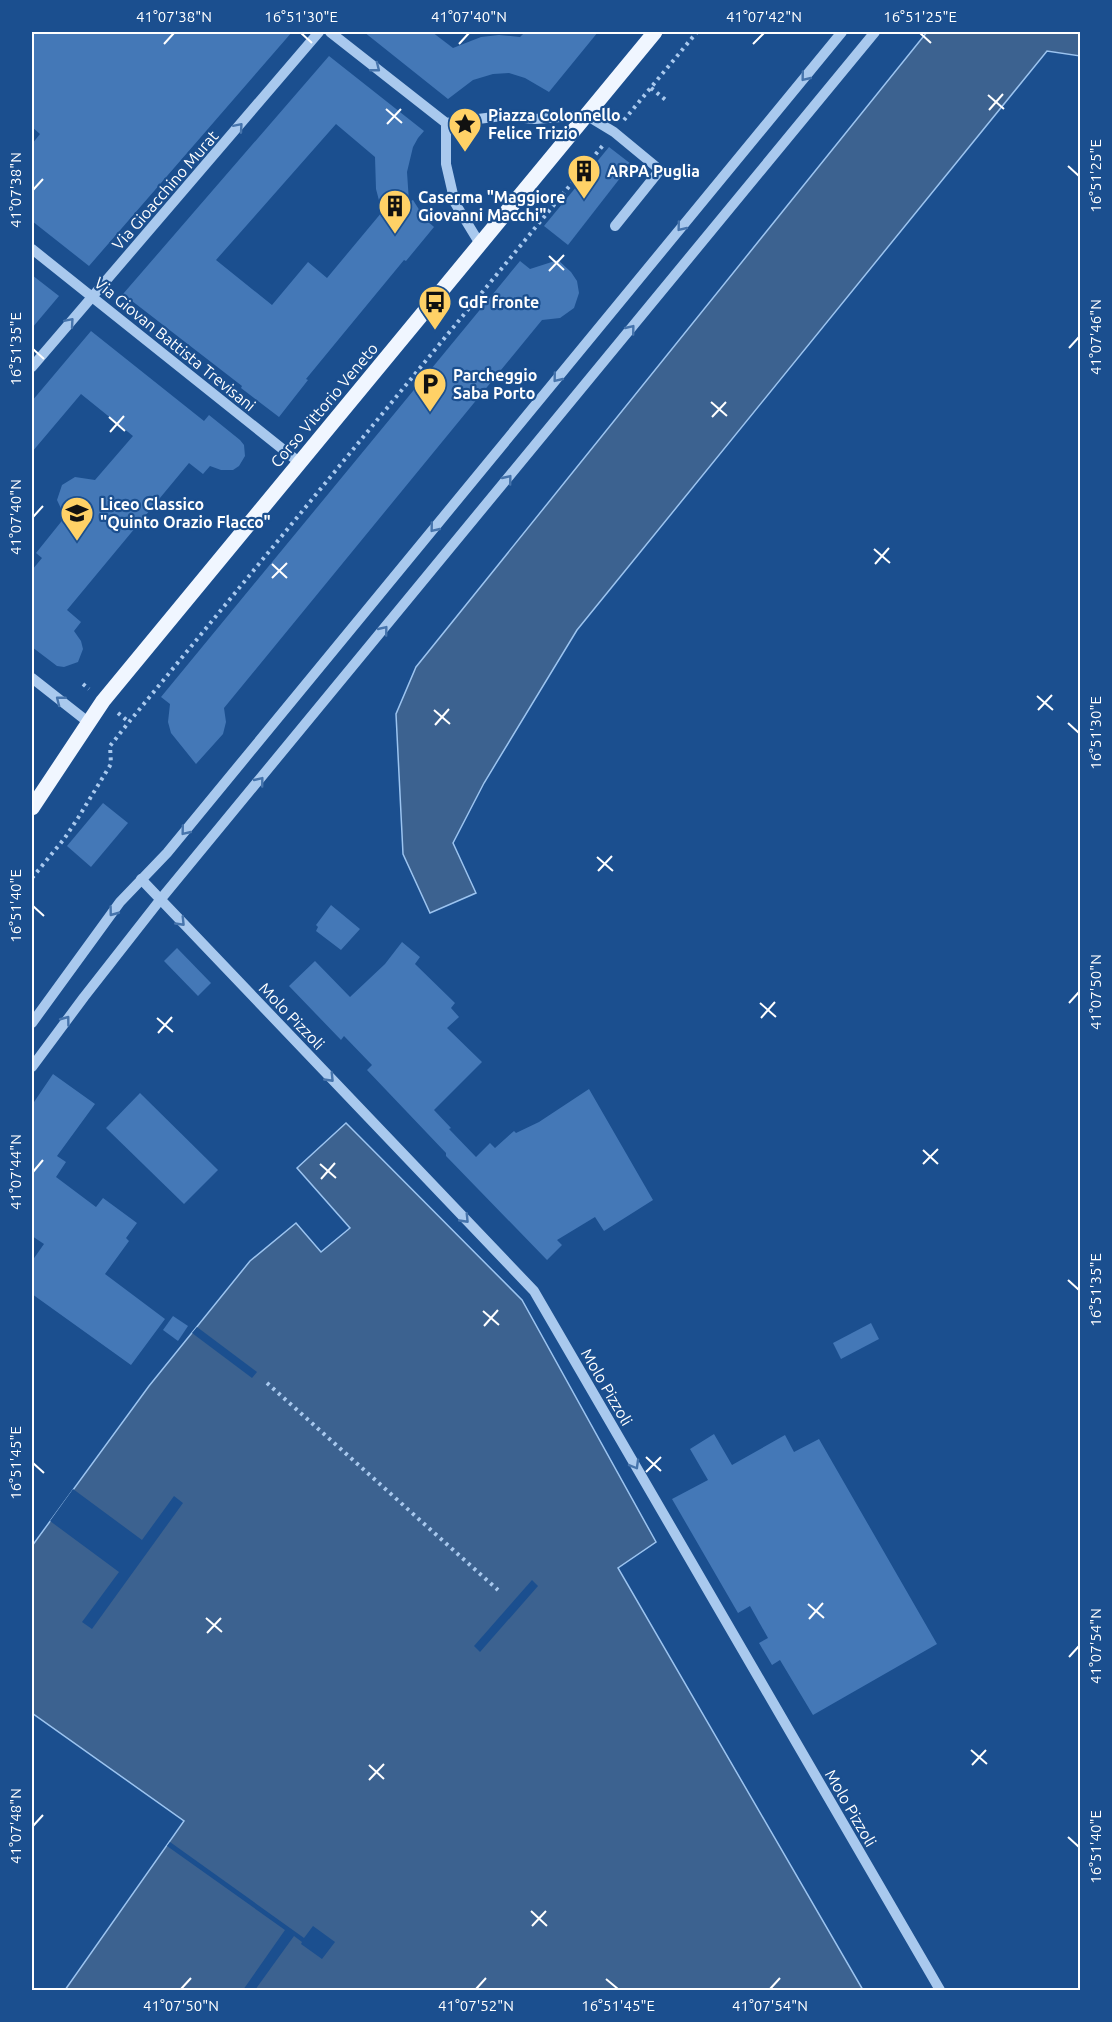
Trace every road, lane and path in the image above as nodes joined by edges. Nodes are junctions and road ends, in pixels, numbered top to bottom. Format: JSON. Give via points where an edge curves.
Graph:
{"nodes":[{"id":1,"x":320,"y":32,"type":"edge"},
{"id":2,"x":330,"y":32,"type":"edge"},
{"id":3,"x":655,"y":32,"type":"edge"},
{"id":4,"x":697,"y":32,"type":"edge"},
{"id":5,"x":842,"y":32,"type":"edge"},
{"id":6,"x":875,"y":32,"type":"edge"},
{"id":7,"x":651,"y":88,"type":"junction"},
{"id":8,"x":667,"y":101,"type":"dead end"},
{"id":9,"x":586,"y":115,"type":"junction"},
{"id":10,"x":446,"y":123,"type":"junction"},
{"id":11,"x":614,"y":132,"type":"junction"},
{"id":12,"x":615,"y":226,"type":"dead end"},
{"id":13,"x":480,"y":244,"type":"junction"},
{"id":14,"x":32,"y":249,"type":"edge"},
{"id":15,"x":93,"y":297,"type":"junction"},
{"id":16,"x":32,"y":367,"type":"edge"},
{"id":17,"x":300,"y":463,"type":"junction"},
{"id":18,"x":32,"y":678,"type":"edge"},
{"id":19,"x":88,"y":722,"type":"junction"},
{"id":20,"x":32,"y":808,"type":"edge"},
{"id":21,"x":32,"y":878,"type":"edge"},
{"id":22,"x":141,"y":879,"type":"junction"},
{"id":23,"x":160,"y":900,"type":"junction"},
{"id":24,"x":32,"y":1023,"type":"edge"},
{"id":25,"x":32,"y":1067,"type":"edge"},
{"id":26,"x":267,"y":1383,"type":"dead end"},
{"id":27,"x":498,"y":1590,"type":"dead end"},
{"id":28,"x":940,"y":1990,"type":"edge"}],
"edges":[{"from":15,"to":1,"type":"street","name":"Via Gioacchino Murat","one_way":true},
{"from":2,"to":10,"type":"street","one_way":true},
{"from":3,"to":9,"type":"main road","name":"Corso Vittorio Veneto"},
{"from":4,"to":7,"type":"path"},
{"from":5,"to":22,"type":"street","one_way":true,"via":[[167,853]]},
{"from":23,"to":6,"type":"street","one_way":true},
{"from":7,"to":8,"type":"path"},
{"from":7,"to":11,"type":"path"},
{"from":9,"to":10,"type":"street","via":[[535,119],[502,116]]},
{"from":9,"to":11,"type":"street"},
{"from":9,"to":13,"type":"main road","name":"Corso Vittorio Veneto"},
{"from":10,"to":13,"type":"street","via":[[446,164],[455,202]]},
{"from":11,"to":12,"type":"street","via":[[660,170]]},
{"from":11,"to":21,"type":"path","via":[[110,746],[111,764],[64,839]]},
{"from":13,"to":17,"type":"main road","name":"Corso Vittorio Veneto"},
{"from":14,"to":15,"type":"street","name":"Via Giovan Battista Trevisani"},
{"from":16,"to":15,"type":"street","name":"Via Gioacchino Murat","one_way":true},
{"from":15,"to":17,"type":"street","name":"Via Giovan Battista Trevisani"},
{"from":17,"to":19,"type":"main road","name":"Corso Vittorio Veneto"},
{"from":19,"to":18,"type":"street","one_way":true},
{"from":19,"to":20,"type":"main road","name":"Corso Vittorio Veneto"},
{"from":22,"to":23,"type":"street","name":"Molo Pizzoli"},
{"from":22,"to":24,"type":"street","one_way":true},
{"from":25,"to":23,"type":"street","one_way":true},
{"from":23,"to":28,"type":"street","name":"Molo Pizzoli","one_way":true,"via":[[534,1291]]},
{"from":26,"to":27,"type":"path"}]}
